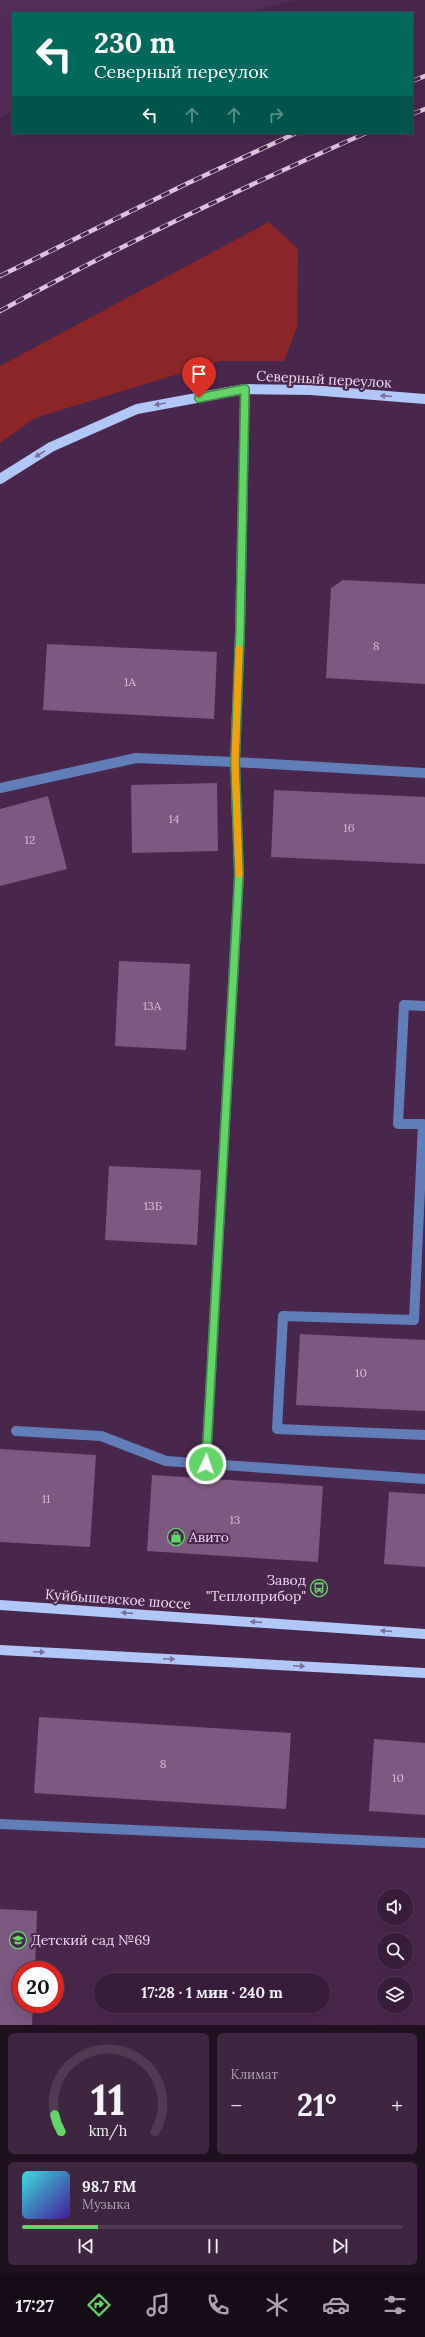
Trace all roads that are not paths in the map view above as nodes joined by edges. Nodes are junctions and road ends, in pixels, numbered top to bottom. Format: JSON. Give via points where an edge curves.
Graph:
{"nodes":[{"id":1,"x":245,"y":389,"type":"junction"},
{"id":2,"x":425,"y":399,"type":"edge"},
{"id":3,"x":0,"y":479,"type":"edge"},
{"id":4,"x":235,"y":762,"type":"junction"},
{"id":5,"x":425,"y":773,"type":"edge"},
{"id":6,"x":0,"y":788,"type":"edge"},
{"id":7,"x":425,"y":1006,"type":"edge"},
{"id":8,"x":16,"y":1431,"type":"dead end"},
{"id":9,"x":425,"y":1435,"type":"edge"},
{"id":10,"x":206,"y":1464,"type":"junction"},
{"id":11,"x":425,"y":1479,"type":"edge"},
{"id":12,"x":0,"y":1605,"type":"edge"},
{"id":13,"x":425,"y":1634,"type":"edge"},
{"id":14,"x":0,"y":1650,"type":"edge"},
{"id":15,"x":425,"y":1673,"type":"edge"},
{"id":16,"x":0,"y":1824,"type":"edge"},
{"id":17,"x":425,"y":1843,"type":"edge"}],
"edges":[{"from":2,"to":1,"type":"main road","name":"Северный переулок","one_way":true,"via":[[311,390]]},
{"from":1,"to":3,"type":"main road","name":"Северный переулок","one_way":true,"via":[[137,408],[51,447]]},
{"from":1,"to":4,"type":"lane"},
{"from":4,"to":5,"type":"lane"},
{"from":4,"to":6,"type":"lane","via":[[136,758]]},
{"from":4,"to":10,"type":"lane","via":[[239,875]]},
{"from":7,"to":9,"type":"lane","via":[[404,1005],[398,1124],[423,1124],[414,1320],[283,1316],[277,1429]]},
{"from":8,"to":10,"type":"lane","via":[[101,1436],[166,1461]]},
{"from":10,"to":11,"type":"lane"},
{"from":13,"to":12,"type":"main road","name":"Куйбышевское шоссе","one_way":true},
{"from":14,"to":15,"type":"main road","one_way":true},
{"from":16,"to":17,"type":"lane"}]}
